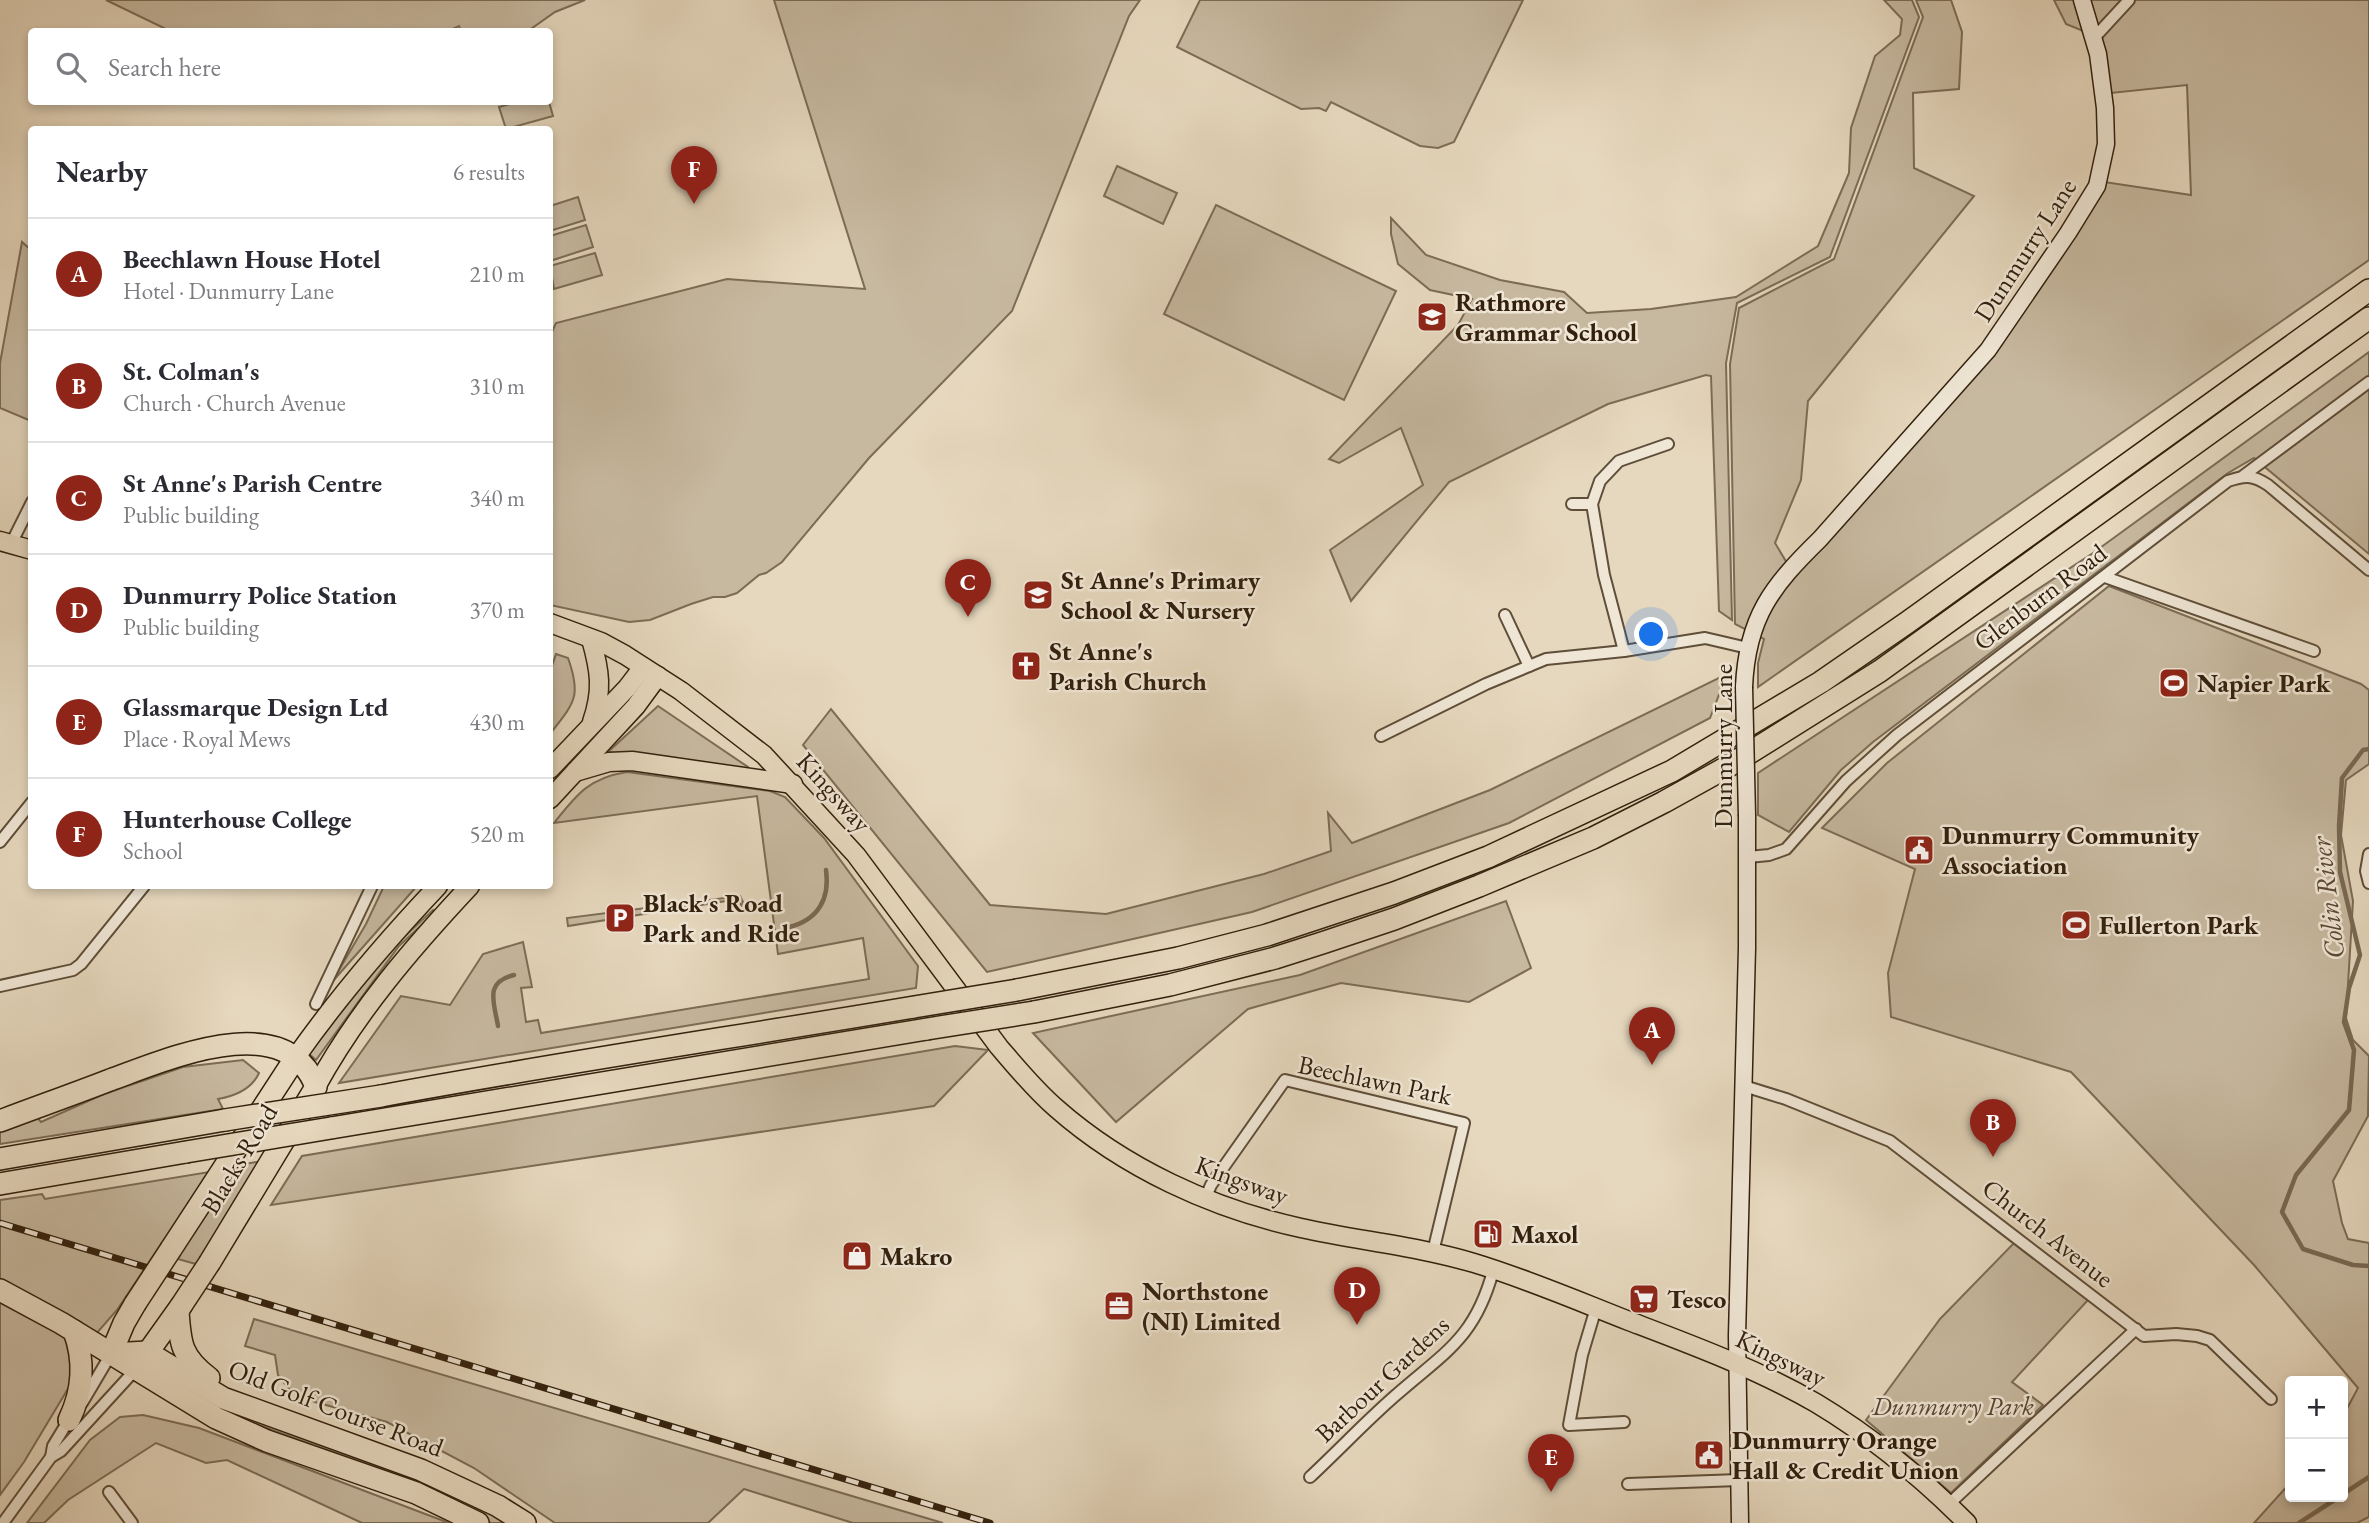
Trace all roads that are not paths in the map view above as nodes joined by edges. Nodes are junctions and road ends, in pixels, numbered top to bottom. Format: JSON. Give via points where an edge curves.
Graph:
{"nodes":[{"id":1,"x":2082,"y":0,"type":"edge"},
{"id":2,"x":2129,"y":0,"type":"edge"},
{"id":3,"x":2094,"y":38,"type":"junction"},
{"id":4,"x":2369,"y":290,"type":"edge"},
{"id":5,"x":2369,"y":318,"type":"edge"},
{"id":6,"x":2369,"y":382,"type":"edge"},
{"id":7,"x":1668,"y":444,"type":"dead end"},
{"id":8,"x":2243,"y":476,"type":"junction"},
{"id":9,"x":1572,"y":504,"type":"dead end"},
{"id":10,"x":1592,"y":504,"type":"junction"},
{"id":11,"x":28,"y":508,"type":"edge"},
{"id":12,"x":6,"y":542,"type":"edge"},
{"id":13,"x":28,"y":549,"type":"edge"},
{"id":14,"x":2369,"y":570,"type":"edge"},
{"id":15,"x":2105,"y":577,"type":"junction"},
{"id":16,"x":1505,"y":615,"type":"dead end"},
{"id":17,"x":553,"y":624,"type":"edge"},
{"id":18,"x":591,"y":639,"type":"junction"},
{"id":19,"x":1748,"y":648,"type":"junction"},
{"id":20,"x":1624,"y":651,"type":"junction"},
{"id":21,"x":2314,"y":652,"type":"dead end"},
{"id":22,"x":1529,"y":666,"type":"junction"},
{"id":23,"x":651,"y":671,"type":"junction"},
{"id":24,"x":591,"y":725,"type":"junction"},
{"id":25,"x":1381,"y":736,"type":"dead end"},
{"id":26,"x":553,"y":766,"type":"edge"},
{"id":27,"x":575,"y":772,"type":"junction"},
{"id":28,"x":793,"y":784,"type":"junction"},
{"id":29,"x":553,"y":796,"type":"edge"},
{"id":30,"x":28,"y":807,"type":"edge"},
{"id":31,"x":0,"y":842,"type":"edge"},
{"id":32,"x":2369,"y":854,"type":"edge"},
{"id":33,"x":1748,"y":857,"type":"junction"},
{"id":34,"x":2369,"y":883,"type":"edge"},
{"id":35,"x":142,"y":889,"type":"edge"},
{"id":36,"x":371,"y":889,"type":"edge"},
{"id":37,"x":435,"y":889,"type":"edge"},
{"id":38,"x":467,"y":889,"type":"edge"},
{"id":39,"x":0,"y":986,"type":"edge"},
{"id":40,"x":316,"y":1004,"type":"dead end"},
{"id":41,"x":296,"y":1057,"type":"junction"},
{"id":42,"x":1744,"y":1086,"type":"junction"},
{"id":43,"x":316,"y":1087,"type":"junction"},
{"id":44,"x":0,"y":1121,"type":"edge"},
{"id":45,"x":0,"y":1159,"type":"edge"},
{"id":46,"x":0,"y":1184,"type":"edge"},
{"id":47,"x":1205,"y":1199,"type":"junction"},
{"id":48,"x":1433,"y":1252,"type":"junction"},
{"id":49,"x":1493,"y":1271,"type":"junction"},
{"id":50,"x":0,"y":1290,"type":"edge"},
{"id":51,"x":179,"y":1308,"type":"junction"},
{"id":52,"x":1596,"y":1308,"type":"junction"},
{"id":53,"x":2136,"y":1329,"type":"junction"},
{"id":54,"x":74,"y":1331,"type":"junction"},
{"id":55,"x":111,"y":1354,"type":"junction"},
{"id":56,"x":141,"y":1361,"type":"junction"},
{"id":57,"x":1737,"y":1364,"type":"junction"},
{"id":58,"x":2271,"y":1399,"type":"dead end"},
{"id":59,"x":272,"y":1418,"type":"junction"},
{"id":60,"x":69,"y":1420,"type":"junction"},
{"id":61,"x":1624,"y":1422,"type":"dead end"},
{"id":62,"x":51,"y":1457,"type":"junction"},
{"id":63,"x":1310,"y":1477,"type":"dead end"},
{"id":64,"x":1739,"y":1480,"type":"junction"},
{"id":65,"x":1628,"y":1484,"type":"dead end"},
{"id":66,"x":109,"y":1492,"type":"dead end"},
{"id":67,"x":1958,"y":1517,"type":"edge"},
{"id":68,"x":3,"y":1523,"type":"edge"},
{"id":69,"x":132,"y":1523,"type":"edge"},
{"id":70,"x":478,"y":1523,"type":"edge"},
{"id":71,"x":525,"y":1523,"type":"edge"},
{"id":72,"x":1740,"y":1523,"type":"edge"}],
"edges":[{"from":1,"to":3,"type":"street","name":"Dunmurry Lane"},
{"from":2,"to":3,"type":"street"},
{"from":3,"to":19,"type":"street","name":"Dunmurry Lane","via":[[2107,134],[2097,186],[1988,350],[1790,568],[1760,614]]},
{"from":4,"to":45,"type":"highway","bridge":true,"via":[[1821,682],[1672,771],[1488,857],[1267,935],[1178,958],[1017,990]]},
{"from":5,"to":46,"type":"highway","bridge":true,"via":[[1880,671],[1727,767],[1592,838],[1394,919],[1275,958],[1034,1012]]},
{"from":6,"to":8,"type":"street","name":"Glenburn Road"},
{"from":7,"to":10,"type":"street","via":[[1619,461],[1600,481]]},
{"from":8,"to":14,"type":"street","via":[[2254,476],[2268,485]]},
{"from":8,"to":15,"type":"street","name":"Glenburn Road","via":[[2228,481]]},
{"from":9,"to":10,"type":"street"},
{"from":10,"to":20,"type":"street"},
{"from":11,"to":12,"type":"street"},
{"from":12,"to":13,"type":"main road"},
{"from":15,"to":21,"type":"street"},
{"from":15,"to":33,"type":"street","name":"Glenburn Road","via":[[1887,743],[1786,849]]},
{"from":16,"to":22,"type":"street"},
{"from":17,"to":18,"type":"main road","name":"Kingsway"},
{"from":18,"to":23,"type":"main road","name":"Kingsway"},
{"from":18,"to":24,"type":"main road","via":[[600,681]]},
{"from":19,"to":20,"type":"street","via":[[1705,638]]},
{"from":19,"to":33,"type":"street","name":"Dunmurry Lane","bridge":true,"via":[[1744,687]]},
{"from":20,"to":22,"type":"street","via":[[1546,659]]},
{"from":22,"to":25,"type":"street"},
{"from":23,"to":24,"type":"main road","via":[[626,688]]},
{"from":23,"to":27,"type":"main road","via":[[636,706]]},
{"from":23,"to":28,"type":"main road","name":"Kingsway","via":[[764,755]]},
{"from":24,"to":26,"type":"main road"},
{"from":27,"to":28,"type":"main road","via":[[632,761]]},
{"from":27,"to":29,"type":"main road"},
{"from":28,"to":47,"type":"main road","name":"Kingsway","via":[[856,855],[999,1047],[1053,1106],[1094,1138]]},
{"from":30,"to":31,"type":"street"},
{"from":32,"to":34,"type":"street"},
{"from":33,"to":42,"type":"street","name":"Dunmurry Lane"},
{"from":35,"to":39,"type":"street","via":[[74,970]]},
{"from":36,"to":40,"type":"street"},
{"from":37,"to":41,"type":"main road","name":"Blacks Road","via":[[368,963]]},
{"from":38,"to":43,"type":"main road","name":"Blacks Road","via":[[370,1000]]},
{"from":41,"to":43,"type":"highway"},
{"from":41,"to":44,"type":"highway","via":[[262,1045],[204,1048]]},
{"from":41,"to":55,"type":"highway","name":"Blacks Road","bridge":true,"via":[[135,1304]]},
{"from":42,"to":53,"type":"street","name":"Church Avenue","via":[[1890,1141]]},
{"from":42,"to":57,"type":"street","name":"Dunmurry Lane"},
{"from":43,"to":51,"type":"highway","name":"Blacks Road","bridge":true},
{"from":47,"to":48,"type":"main road","name":"Kingsway","via":[[1297,1228]]},
{"from":47,"to":48,"type":"street","name":"Beechlawn Park","via":[[1285,1080],[1298,1083],[1464,1123]]},
{"from":48,"to":49,"type":"main road","name":"Kingsway"},
{"from":49,"to":52,"type":"main road","name":"Kingsway"},
{"from":49,"to":63,"type":"street","name":"Barbour Gardens","via":[[1477,1315],[1462,1338]]},
{"from":50,"to":54,"type":"highway","name":"Old Golf Course Road"},
{"from":51,"to":56,"type":"highway","name":"Blacks Road"},
{"from":51,"to":59,"type":"highway","via":[[181,1344],[188,1360],[229,1393]]},
{"from":52,"to":57,"type":"main road","name":"Kingsway"},
{"from":52,"to":61,"type":"street","via":[[1569,1425]]},
{"from":53,"to":58,"type":"street","name":"Church Avenue","via":[[2144,1336],[2175,1334],[2210,1340]]},
{"from":53,"to":67,"type":"street"},
{"from":54,"to":55,"type":"highway","name":"Old Golf Course Road"},
{"from":54,"to":60,"type":"highway","via":[[82,1376]]},
{"from":55,"to":56,"type":"highway","name":"Old Golf Course Road"},
{"from":55,"to":60,"type":"street","name":"Blacks Road"},
{"from":56,"to":59,"type":"highway","name":"Old Golf Course Road"},
{"from":56,"to":62,"type":"street","name":"Blacks Road"},
{"from":56,"to":70,"type":"highway","name":"Old Golf Course Road","via":[[216,1419],[416,1493]]},
{"from":57,"to":64,"type":"street","name":"Dunmurry Lane"},
{"from":57,"to":67,"type":"main road","name":"Kingsway","via":[[1845,1421],[1880,1446]]},
{"from":59,"to":71,"type":"highway","name":"Old Golf Course Road","via":[[421,1470]]},
{"from":60,"to":62,"type":"street","name":"Blacks Road","via":[[52,1446]]},
{"from":62,"to":68,"type":"street","name":"Blacks Road"},
{"from":64,"to":65,"type":"street"},
{"from":64,"to":72,"type":"street","name":"Dunmurry Lane"},
{"from":66,"to":69,"type":"street"}]}
